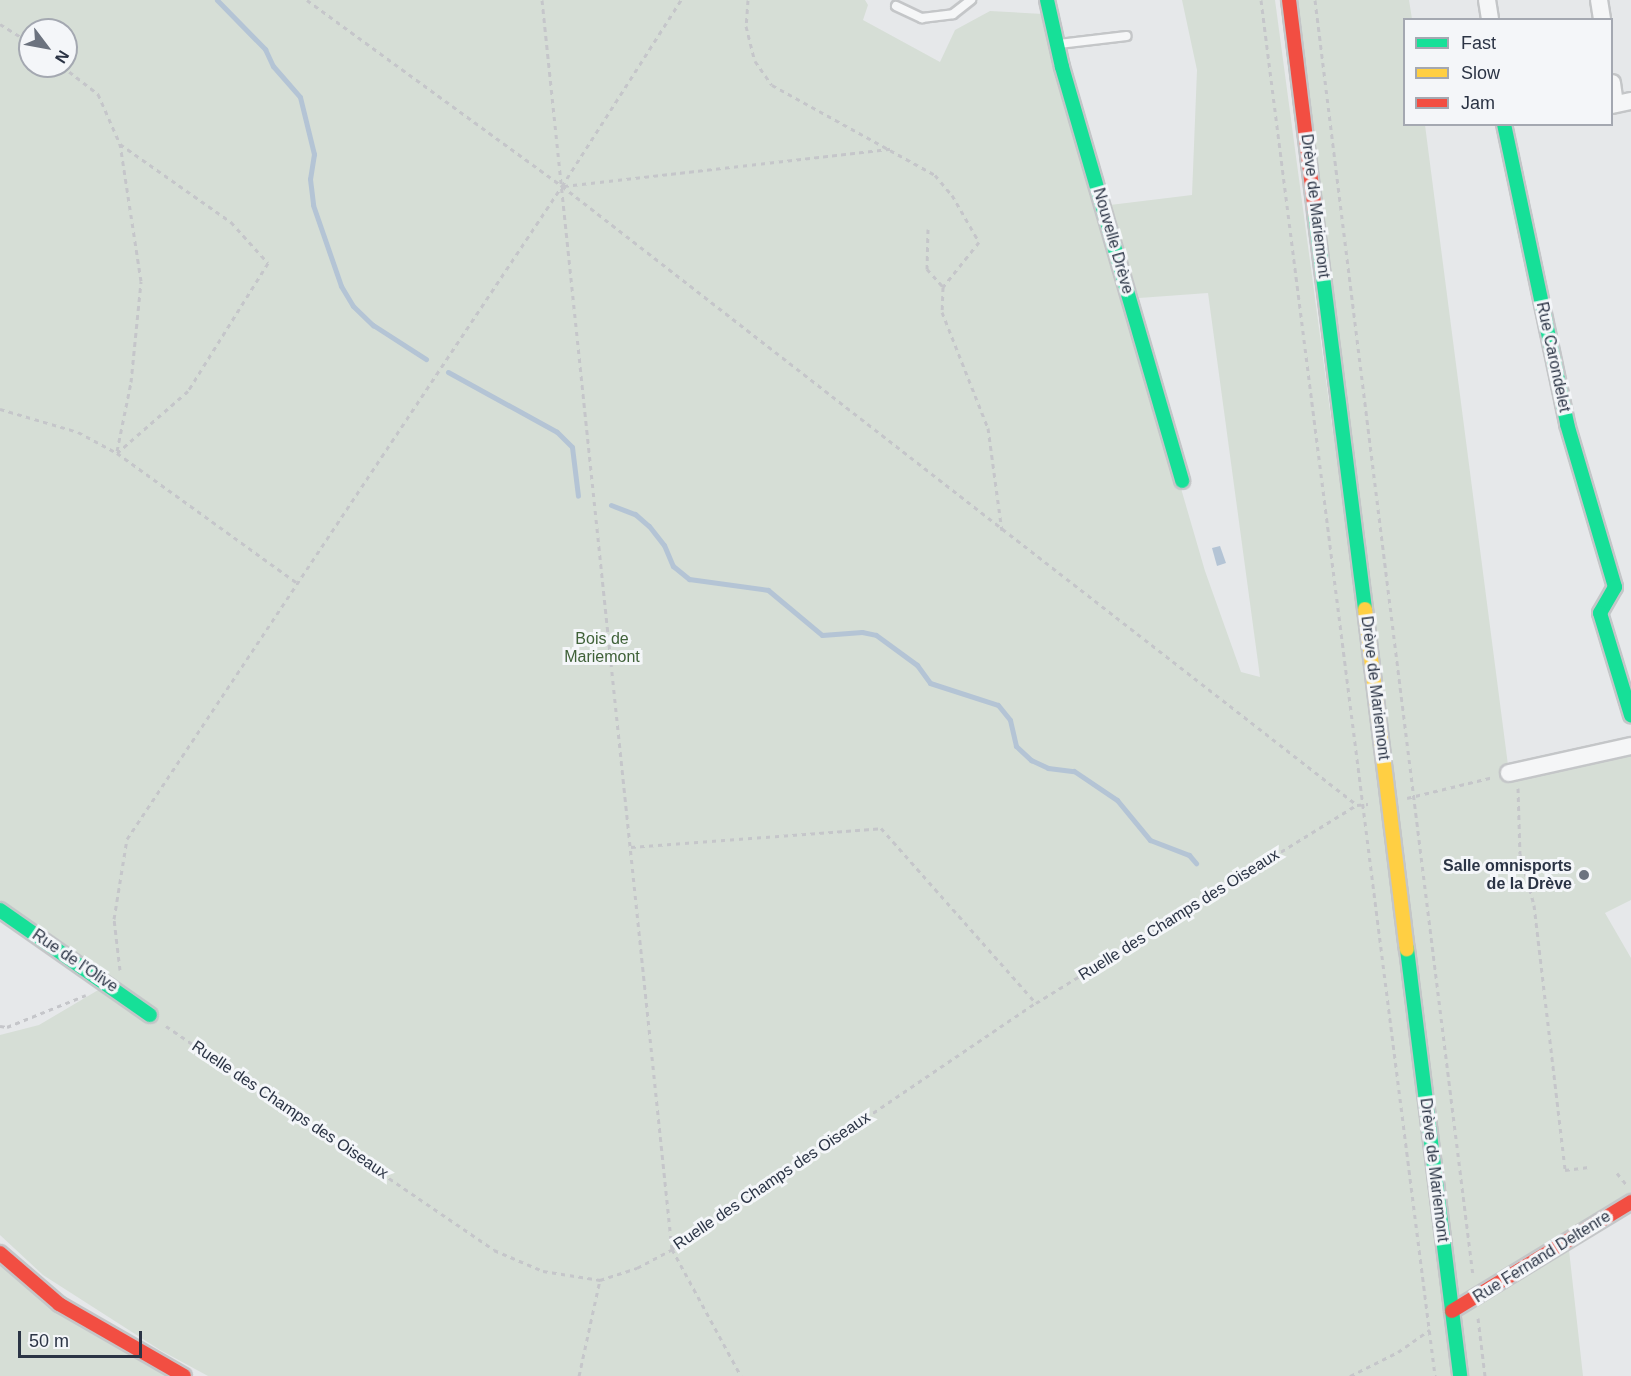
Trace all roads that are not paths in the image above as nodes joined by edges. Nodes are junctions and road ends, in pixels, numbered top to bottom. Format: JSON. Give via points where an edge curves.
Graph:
{"nodes":[{"id":1,"x":971,"y":0,"type":"edge"},
{"id":2,"x":1047,"y":0,"type":"edge"},
{"id":3,"x":1289,"y":0,"type":"edge"},
{"id":4,"x":1487,"y":0,"type":"edge"},
{"id":5,"x":1599,"y":0,"type":"edge"},
{"id":6,"x":896,"y":6,"type":"dead end"},
{"id":7,"x":1490,"y":18,"type":"edge"},
{"id":8,"x":1602,"y":18,"type":"edge"},
{"id":9,"x":1127,"y":36,"type":"dead end"},
{"id":10,"x":1057,"y":45,"type":"junction"},
{"id":11,"x":1613,"y":88,"type":"edge"},
{"id":12,"x":1619,"y":104,"type":"edge"},
{"id":13,"x":1504,"y":126,"type":"edge"},
{"id":14,"x":1182,"y":481,"type":"dead end"},
{"id":15,"x":1631,"y":715,"type":"edge"},
{"id":16,"x":1631,"y":746,"type":"edge"},
{"id":17,"x":1513,"y":772,"type":"road end"},
{"id":18,"x":0,"y":910,"type":"edge"},
{"id":19,"x":150,"y":1015,"type":"road end"},
{"id":20,"x":1631,"y":1202,"type":"edge"},
{"id":21,"x":0,"y":1253,"type":"edge"},
{"id":22,"x":1452,"y":1311,"type":"junction"},
{"id":23,"x":184,"y":1376,"type":"edge"},
{"id":24,"x":1460,"y":1376,"type":"edge"}],
"edges":[{"from":1,"to":6,"type":"lane","via":[[953,14],[922,18]]},
{"from":2,"to":10,"type":"street","name":"Nouvelle Drève"},
{"from":3,"to":22,"type":"street","name":"Drève de Mariemont"},
{"from":4,"to":7,"type":"street"},
{"from":5,"to":8,"type":"street"},
{"from":9,"to":10,"type":"lane"},
{"from":10,"to":14,"type":"street","name":"Nouvelle Drève"},
{"from":11,"to":12,"type":"street"},
{"from":13,"to":15,"type":"street","name":"Rue Carondelet","via":[[1567,424],[1616,587],[1600,613]]},
{"from":16,"to":17,"type":"street"},
{"from":18,"to":19,"type":"street","name":"Rue de l'Olive"},
{"from":20,"to":22,"type":"street","name":"Rue Fernand Deltenre"},
{"from":21,"to":23,"type":"street","via":[[59,1304]]},
{"from":22,"to":24,"type":"street","name":"Drève de Mariemont"}]}
